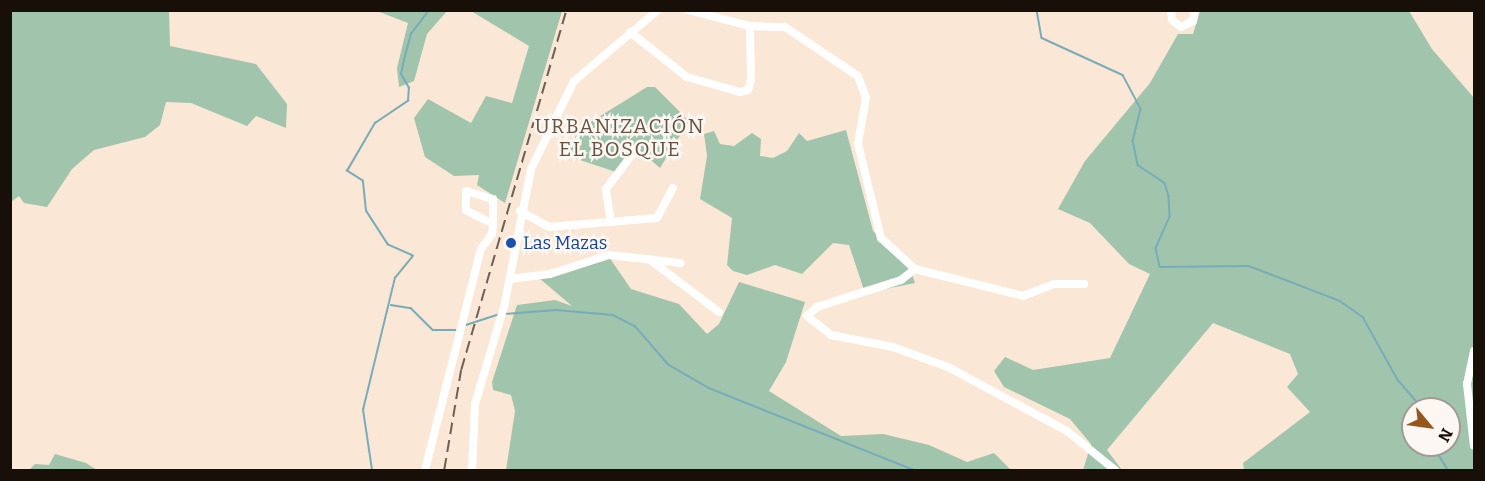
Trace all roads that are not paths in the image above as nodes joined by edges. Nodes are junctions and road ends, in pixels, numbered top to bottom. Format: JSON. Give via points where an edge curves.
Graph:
{"nodes":[{"id":1,"x":688,"y":10,"type":"edge"},
{"id":2,"x":1171,"y":10,"type":"edge"},
{"id":3,"x":1195,"y":10,"type":"edge"},
{"id":4,"x":653,"y":12,"type":"edge"},
{"id":5,"x":750,"y":26,"type":"junction"},
{"id":6,"x":630,"y":32,"type":"junction"},
{"id":7,"x":637,"y":148,"type":"dead end"},
{"id":8,"x":674,"y":188,"type":"dead end"},
{"id":9,"x":520,"y":211,"type":"junction"},
{"id":10,"x":611,"y":222,"type":"junction"},
{"id":11,"x":493,"y":225,"type":"junction"},
{"id":12,"x":646,"y":257,"type":"junction"},
{"id":13,"x":681,"y":263,"type":"dead end"},
{"id":14,"x":915,"y":269,"type":"junction"},
{"id":15,"x":510,"y":279,"type":"junction"},
{"id":16,"x":1084,"y":284,"type":"dead end"},
{"id":17,"x":719,"y":312,"type":"dead end"},
{"id":18,"x":1474,"y":351,"type":"edge"},
{"id":19,"x":1474,"y":446,"type":"edge"},
{"id":20,"x":425,"y":471,"type":"edge"},
{"id":21,"x":472,"y":471,"type":"edge"},
{"id":22,"x":1115,"y":471,"type":"edge"}],
"edges":[{"from":1,"to":5,"type":"street"},
{"from":2,"to":3,"type":"street","via":[[1172,20],[1182,27],[1193,21]]},
{"from":4,"to":6,"type":"street"},
{"from":5,"to":6,"type":"street","via":[[752,80],[748,90],[740,92],[687,77]]},
{"from":5,"to":14,"type":"street","via":[[785,27],[858,76],[866,98],[858,144],[881,238]]},
{"from":6,"to":9,"type":"street","via":[[573,81],[531,170]]},
{"from":7,"to":10,"type":"street","via":[[606,189]]},
{"from":8,"to":10,"type":"street","via":[[657,218]]},
{"from":9,"to":10,"type":"street","via":[[549,227]]},
{"from":9,"to":15,"type":"street"},
{"from":11,"to":11,"type":"street","via":[[466,210],[466,192],[493,199]]},
{"from":11,"to":20,"type":"street","via":[[481,249],[465,325],[443,386]]},
{"from":12,"to":13,"type":"street"},
{"from":12,"to":15,"type":"street","via":[[609,255],[550,274]]},
{"from":12,"to":17,"type":"street"},
{"from":14,"to":16,"type":"street","via":[[1023,296],[1055,284]]},
{"from":14,"to":22,"type":"street","via":[[901,280],[817,307],[807,316],[831,335],[893,347],[948,367],[1067,431]]},
{"from":15,"to":21,"type":"street","via":[[475,404]]},
{"from":18,"to":19,"type":"street","via":[[1467,384]]}]}
